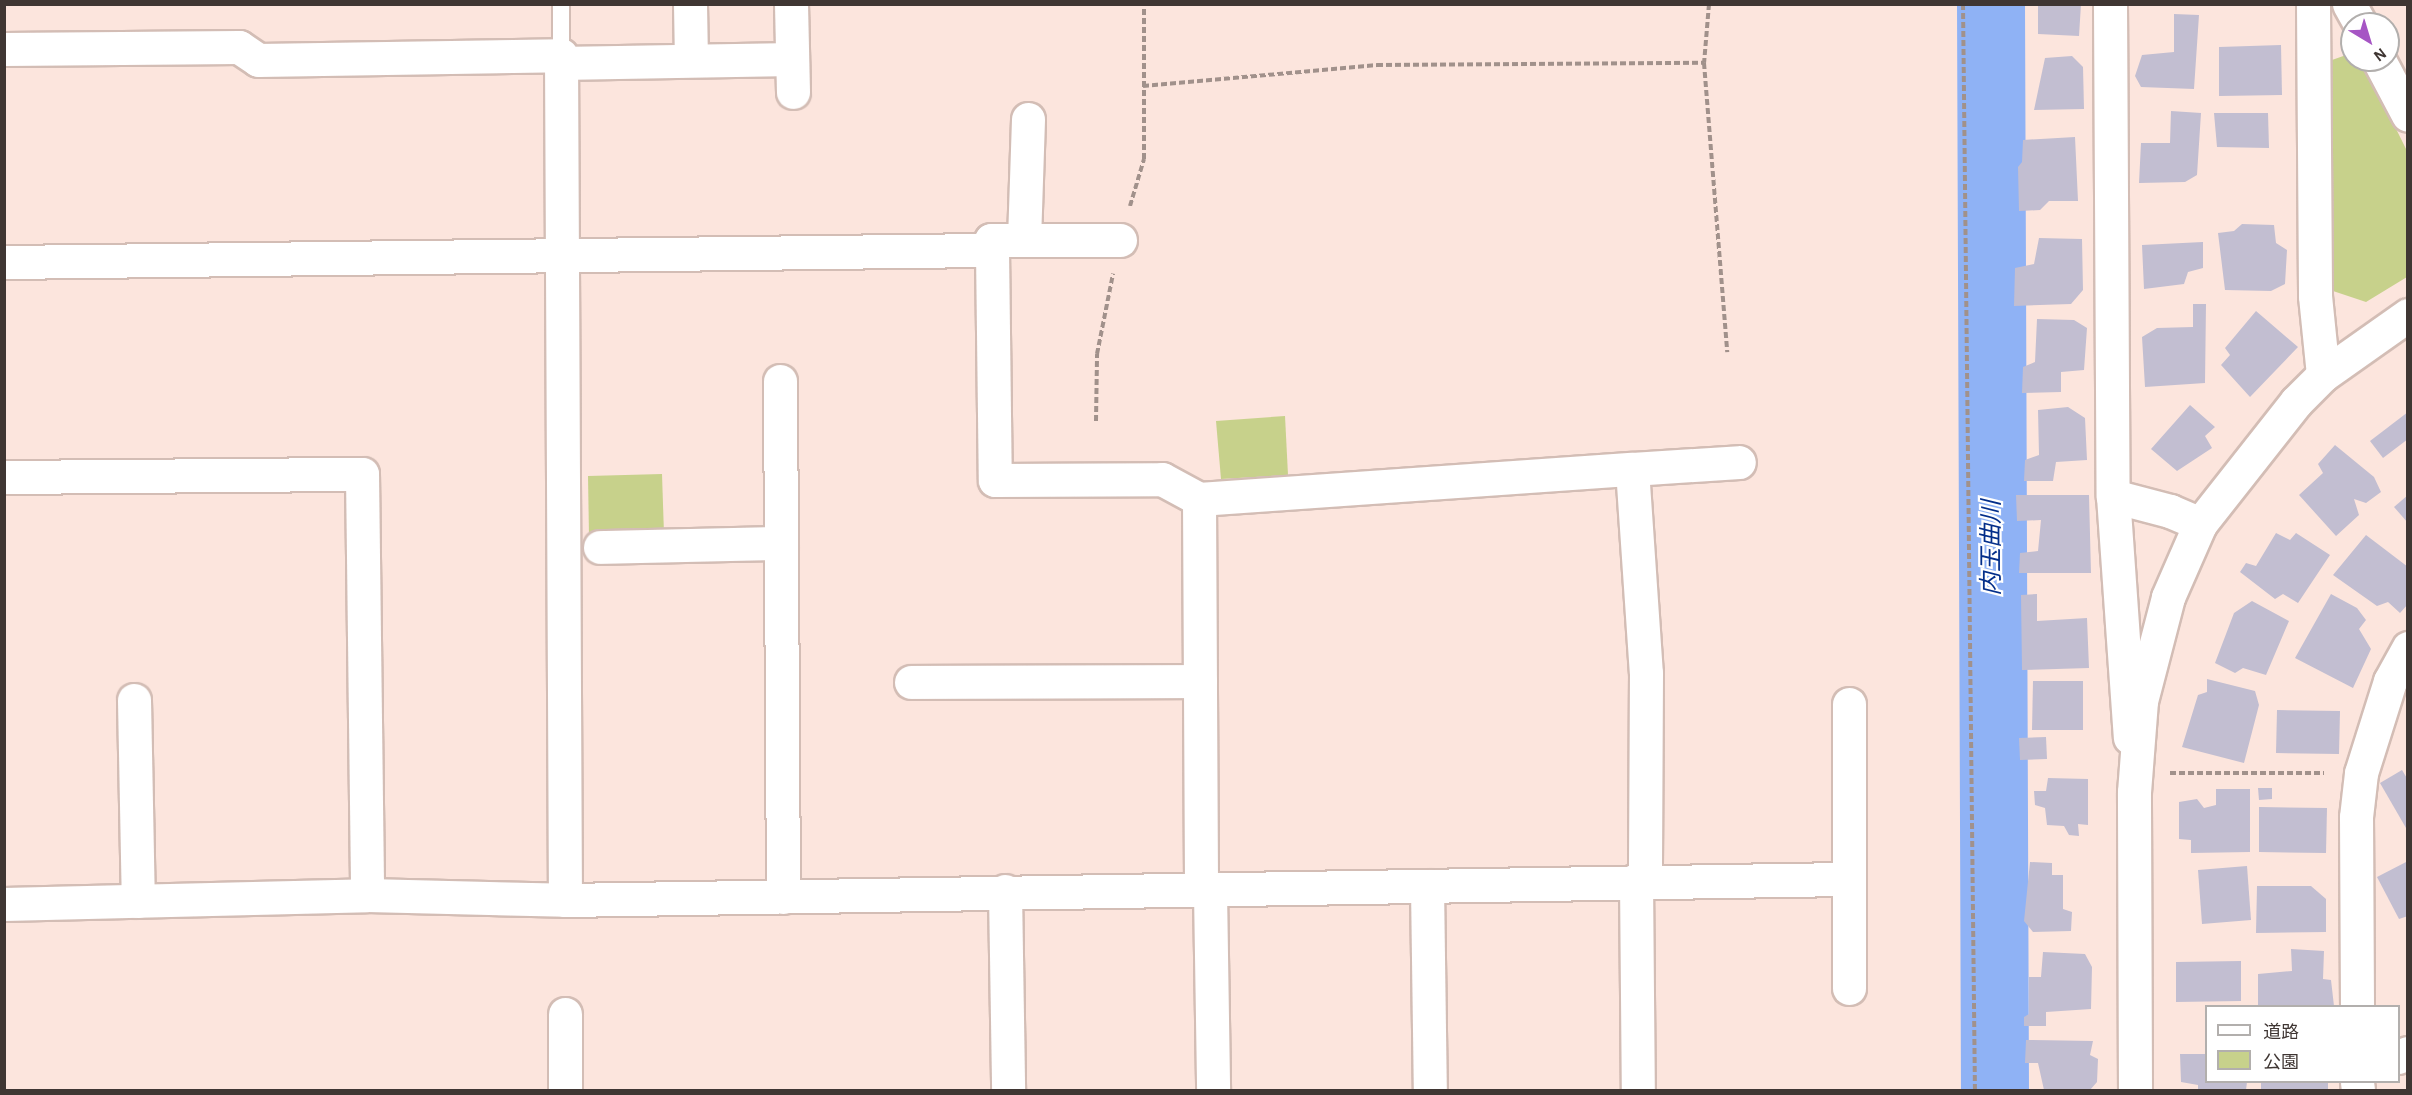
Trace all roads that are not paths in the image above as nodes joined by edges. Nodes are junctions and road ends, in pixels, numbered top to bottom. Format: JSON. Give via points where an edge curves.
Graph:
{"nodes":[{"id":1,"x":561,"y":4,"type":"edge"},
{"id":2,"x":690,"y":4,"type":"edge"},
{"id":3,"x":791,"y":4,"type":"edge"},
{"id":4,"x":2110,"y":4,"type":"edge"},
{"id":5,"x":2313,"y":4,"type":"edge"},
{"id":6,"x":4,"y":49,"type":"edge"},
{"id":7,"x":561,"y":59,"type":"junction"},
{"id":8,"x":792,"y":59,"type":"junction"},
{"id":9,"x":691,"y":60,"type":"junction"},
{"id":10,"x":2385,"y":72,"type":"edge"},
{"id":11,"x":793,"y":92,"type":"dead end"},
{"id":12,"x":2408,"y":116,"type":"edge"},
{"id":13,"x":1028,"y":119,"type":"dead end"},
{"id":14,"x":1023,"y":240,"type":"junction"},
{"id":15,"x":1120,"y":240,"type":"road end"},
{"id":16,"x":992,"y":250,"type":"junction"},
{"id":17,"x":559,"y":255,"type":"junction"},
{"id":18,"x":4,"y":262,"type":"edge"},
{"id":19,"x":2408,"y":315,"type":"edge"},
{"id":20,"x":2324,"y":375,"type":"junction"},
{"id":21,"x":780,"y":381,"type":"dead end"},
{"id":22,"x":1739,"y":462,"type":"dead end"},
{"id":23,"x":1632,"y":469,"type":"junction"},
{"id":24,"x":4,"y":477,"type":"edge"},
{"id":25,"x":2113,"y":496,"type":"junction"},
{"id":26,"x":1199,"y":499,"type":"junction"},
{"id":27,"x":2200,"y":524,"type":"junction"},
{"id":28,"x":781,"y":543,"type":"junction"},
{"id":29,"x":600,"y":546,"type":"dead end"},
{"id":30,"x":2408,"y":648,"type":"edge"},
{"id":31,"x":1200,"y":681,"type":"junction"},
{"id":32,"x":911,"y":682,"type":"dead end"},
{"id":33,"x":134,"y":700,"type":"dead end"},
{"id":34,"x":1849,"y":704,"type":"dead end"},
{"id":35,"x":2134,"y":792,"type":"junction"},
{"id":36,"x":1849,"y":879,"type":"junction"},
{"id":37,"x":1641,"y":881,"type":"junction"},
{"id":38,"x":1427,"y":886,"type":"junction"},
{"id":39,"x":1005,"y":891,"type":"junction"},
{"id":40,"x":1205,"y":891,"type":"junction"},
{"id":41,"x":367,"y":895,"type":"junction"},
{"id":42,"x":783,"y":897,"type":"junction"},
{"id":43,"x":565,"y":900,"type":"junction"},
{"id":44,"x":138,"y":901,"type":"junction"},
{"id":45,"x":4,"y":904,"type":"edge"},
{"id":46,"x":1849,"y":988,"type":"dead end"},
{"id":47,"x":2357,"y":1005,"type":"edge"},
{"id":48,"x":565,"y":1014,"type":"dead end"},
{"id":49,"x":565,"y":1090,"type":"edge"},
{"id":50,"x":1008,"y":1090,"type":"edge"},
{"id":51,"x":1213,"y":1090,"type":"edge"},
{"id":52,"x":1430,"y":1090,"type":"edge"},
{"id":53,"x":1638,"y":1090,"type":"edge"},
{"id":54,"x":2135,"y":1090,"type":"edge"}],
"edges":[{"from":1,"to":7,"type":"lane"},
{"from":2,"to":9,"type":"street"},
{"from":3,"to":8,"type":"street"},
{"from":4,"to":25,"type":"street"},
{"from":5,"to":20,"type":"street","via":[[2315,296]]},
{"from":6,"to":7,"type":"street","via":[[239,47],[258,60]]},
{"from":7,"to":9,"type":"street"},
{"from":7,"to":17,"type":"street"},
{"from":8,"to":9,"type":"street"},
{"from":8,"to":11,"type":"street"},
{"from":10,"to":12,"type":"street"},
{"from":13,"to":14,"type":"street"},
{"from":14,"to":15,"type":"street"},
{"from":14,"to":16,"type":"street","via":[[991,240]]},
{"from":16,"to":17,"type":"street"},
{"from":16,"to":26,"type":"street","via":[[995,480],[1162,479]]},
{"from":17,"to":18,"type":"street"},
{"from":17,"to":43,"type":"street"},
{"from":19,"to":20,"type":"street"},
{"from":20,"to":27,"type":"street","via":[[2274,429]]},
{"from":21,"to":28,"type":"street"},
{"from":22,"to":23,"type":"street"},
{"from":23,"to":26,"type":"street"},
{"from":23,"to":37,"type":"street","via":[[1646,673]]},
{"from":24,"to":41,"type":"street","via":[[362,474]]},
{"from":25,"to":27,"type":"street","via":[[2170,511]]},
{"from":25,"to":35,"type":"street"},
{"from":26,"to":31,"type":"street"},
{"from":27,"to":35,"type":"street","via":[[2168,597],[2148,666],[2140,701]]},
{"from":28,"to":29,"type":"street"},
{"from":28,"to":42,"type":"street"},
{"from":30,"to":47,"type":"street","via":[[2390,681],[2361,773],[2356,817]]},
{"from":31,"to":32,"type":"street"},
{"from":31,"to":40,"type":"street"},
{"from":33,"to":44,"type":"street"},
{"from":34,"to":36,"type":"street"},
{"from":35,"to":54,"type":"street"},
{"from":36,"to":37,"type":"street"},
{"from":36,"to":46,"type":"street"},
{"from":37,"to":38,"type":"street"},
{"from":37,"to":53,"type":"street"},
{"from":38,"to":40,"type":"street"},
{"from":38,"to":52,"type":"street"},
{"from":39,"to":40,"type":"street"},
{"from":39,"to":42,"type":"street"},
{"from":39,"to":50,"type":"street"},
{"from":40,"to":51,"type":"street"},
{"from":41,"to":43,"type":"street"},
{"from":41,"to":44,"type":"street"},
{"from":42,"to":43,"type":"street"},
{"from":44,"to":45,"type":"street"},
{"from":48,"to":49,"type":"street"}]}
